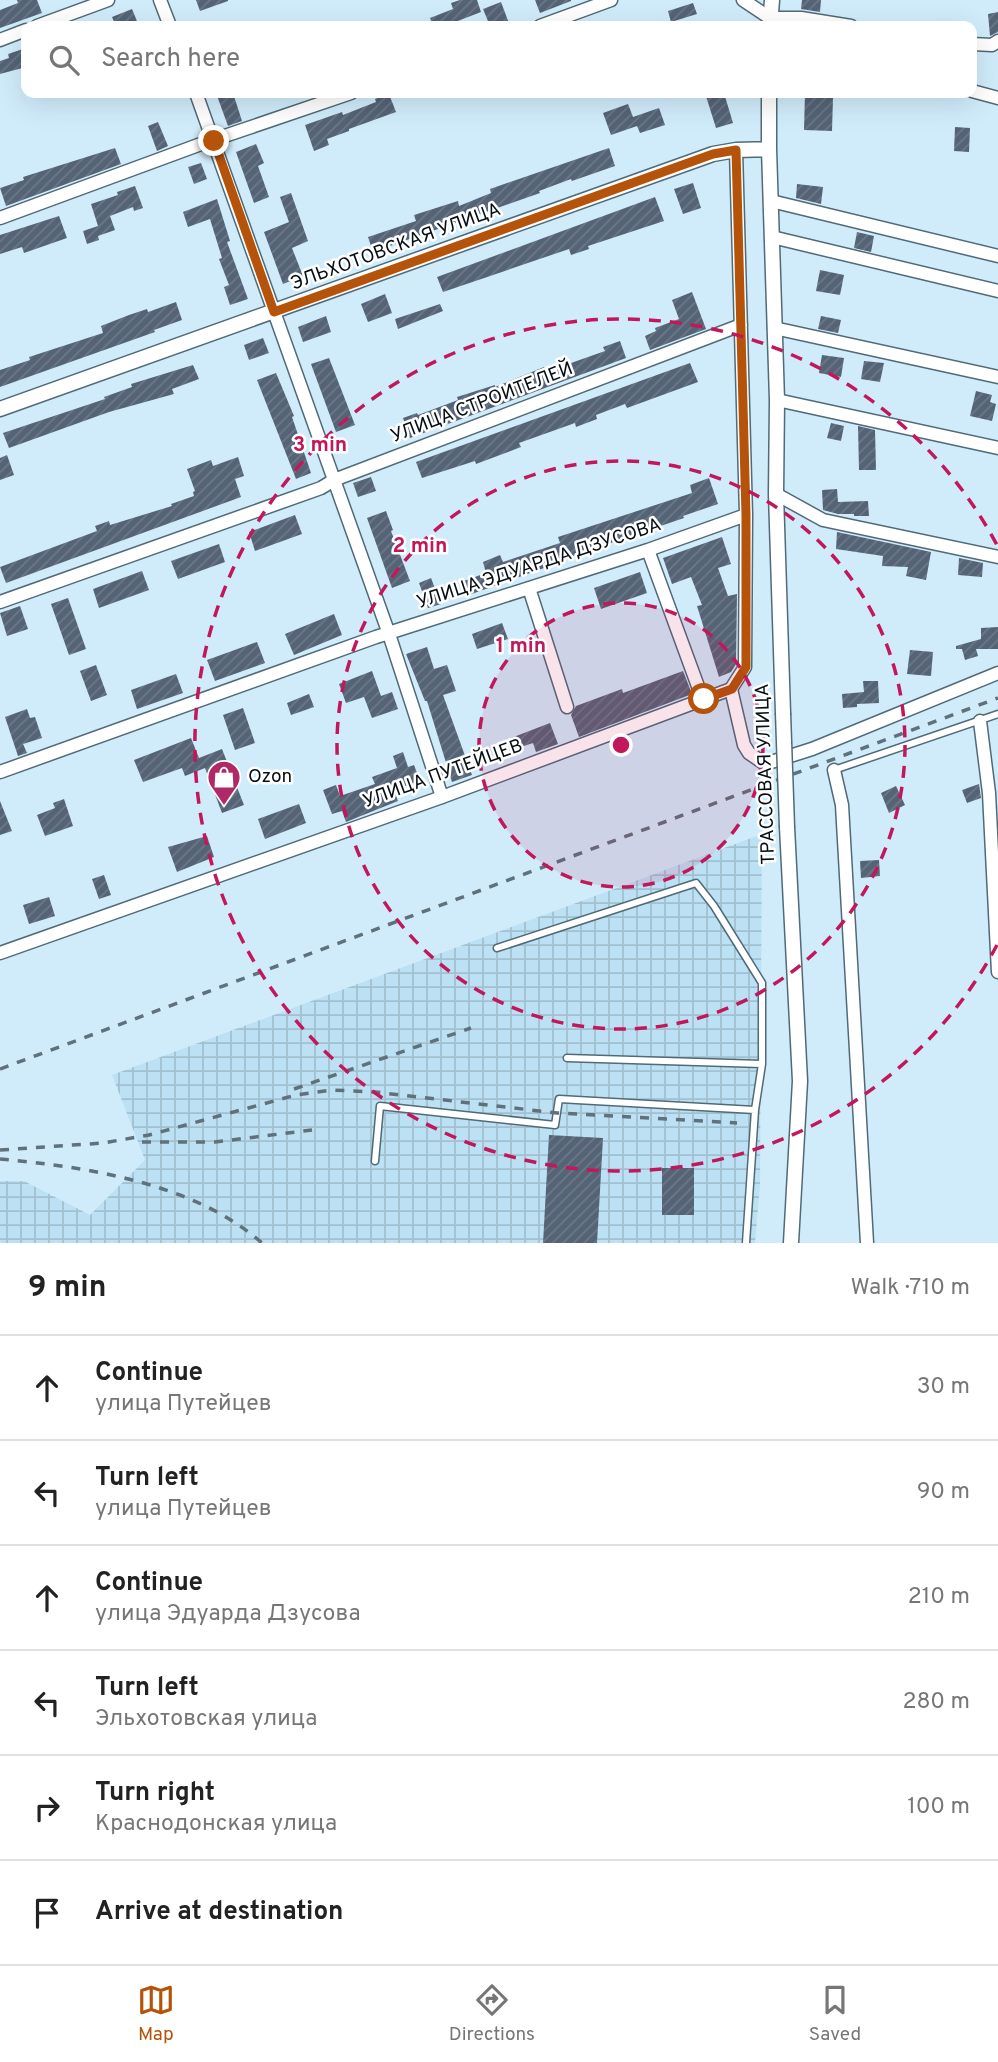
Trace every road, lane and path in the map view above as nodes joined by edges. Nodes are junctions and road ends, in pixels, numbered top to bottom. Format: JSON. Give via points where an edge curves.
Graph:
{"nodes":[{"id":1,"x":108,"y":0,"type":"edge"},
{"id":2,"x":160,"y":0,"type":"edge"},
{"id":3,"x":611,"y":0,"type":"edge"},
{"id":4,"x":743,"y":0,"type":"edge"},
{"id":5,"x":772,"y":0,"type":"edge"},
{"id":6,"x":51,"y":21,"type":"edge"},
{"id":7,"x":168,"y":21,"type":"edge"},
{"id":8,"x":554,"y":21,"type":"edge"},
{"id":9,"x":769,"y":21,"type":"edge"},
{"id":10,"x":770,"y":21,"type":"edge"},
{"id":11,"x":778,"y":21,"type":"edge"},
{"id":12,"x":820,"y":21,"type":"edge"},
{"id":13,"x":21,"y":32,"type":"edge"},
{"id":14,"x":0,"y":40,"type":"edge"},
{"id":15,"x":998,"y":41,"type":"edge"},
{"id":16,"x":977,"y":44,"type":"edge"},
{"id":17,"x":977,"y":92,"type":"edge"},
{"id":18,"x":198,"y":98,"type":"edge"},
{"id":19,"x":337,"y":98,"type":"edge"},
{"id":20,"x":769,"y":98,"type":"edge"},
{"id":21,"x":998,"y":98,"type":"edge"},
{"id":22,"x":214,"y":141,"type":"junction"},
{"id":23,"x":769,"y":149,"type":"junction"},
{"id":24,"x":736,"y":150,"type":"junction"},
{"id":25,"x":771,"y":201,"type":"junction"},
{"id":26,"x":0,"y":218,"type":"edge"},
{"id":27,"x":772,"y":237,"type":"junction"},
{"id":28,"x":998,"y":256,"type":"edge"},
{"id":29,"x":998,"y":291,"type":"edge"},
{"id":30,"x":274,"y":312,"type":"junction"},
{"id":31,"x":741,"y":325,"type":"junction"},
{"id":32,"x":774,"y":328,"type":"junction"},
{"id":33,"x":998,"y":377,"type":"edge"},
{"id":34,"x":777,"y":400,"type":"junction"},
{"id":35,"x":0,"y":409,"type":"edge"},
{"id":36,"x":998,"y":448,"type":"edge"},
{"id":37,"x":334,"y":480,"type":"junction"},
{"id":38,"x":776,"y":494,"type":"junction"},
{"id":39,"x":746,"y":515,"type":"junction"},
{"id":40,"x":648,"y":550,"type":"junction"},
{"id":41,"x":998,"y":557,"type":"edge"},
{"id":42,"x":529,"y":588,"type":"junction"},
{"id":43,"x":0,"y":602,"type":"edge"},
{"id":44,"x":389,"y":634,"type":"junction"},
{"id":45,"x":998,"y":673,"type":"edge"},
{"id":46,"x":732,"y":689,"type":"junction"},
{"id":47,"x":704,"y":699,"type":"junction"},
{"id":48,"x":567,"y":707,"type":"dead end"},
{"id":49,"x":998,"y":714,"type":"edge"},
{"id":50,"x":980,"y":721,"type":"junction"},
{"id":51,"x":834,"y":770,"type":"joint"},
{"id":52,"x":0,"y":772,"type":"edge"},
{"id":53,"x":442,"y":797,"type":"junction"},
{"id":54,"x":497,"y":947,"type":"dead end"},
{"id":55,"x":0,"y":953,"type":"edge"},
{"id":56,"x":998,"y":972,"type":"edge"},
{"id":57,"x":567,"y":1058,"type":"dead end"},
{"id":58,"x":762,"y":1064,"type":"junction"},
{"id":59,"x":755,"y":1110,"type":"junction"},
{"id":60,"x":375,"y":1161,"type":"dead end"},
{"id":61,"x":746,"y":1243,"type":"edge"},
{"id":62,"x":791,"y":1243,"type":"edge"},
{"id":63,"x":867,"y":1243,"type":"edge"}],
"edges":[{"from":1,"to":6,"type":"street"},
{"from":2,"to":7,"type":"street"},
{"from":3,"to":8,"type":"street"},
{"from":4,"to":9,"type":"street"},
{"from":5,"to":10,"type":"street"},
{"from":11,"to":12,"type":"street"},
{"from":13,"to":14,"type":"street"},
{"from":15,"to":16,"type":"street"},
{"from":17,"to":21,"type":"street"},
{"from":18,"to":22,"type":"street"},
{"from":19,"to":22,"type":"street"},
{"from":20,"to":23,"type":"street","name":"ТРАССОВАЯ УЛИЦА"},
{"from":22,"to":26,"type":"street"},
{"from":22,"to":30,"type":"street"},
{"from":23,"to":24,"type":"street","name":"ЭЛЬХОТОВСКАЯ УЛИЦА"},
{"from":23,"to":25,"type":"street","name":"ТРАССОВАЯ УЛИЦА"},
{"from":24,"to":30,"type":"street","name":"ЭЛЬХОТОВСКАЯ УЛИЦА","via":[[713,154]]},
{"from":24,"to":31,"type":"street"},
{"from":25,"to":27,"type":"street","name":"ТРАССОВАЯ УЛИЦА"},
{"from":25,"to":28,"type":"street"},
{"from":27,"to":29,"type":"street"},
{"from":27,"to":32,"type":"street","name":"ТРАССОВАЯ УЛИЦА"},
{"from":30,"to":35,"type":"street","name":"ЭЛЬХОТОВСКАЯ УЛИЦА"},
{"from":30,"to":37,"type":"street"},
{"from":31,"to":37,"type":"street","name":"УЛИЦА СТРОИТЕЛЕЙ"},
{"from":31,"to":39,"type":"street"},
{"from":32,"to":33,"type":"street"},
{"from":32,"to":34,"type":"street","name":"ТРАССОВАЯ УЛИЦА"},
{"from":34,"to":36,"type":"street"},
{"from":34,"to":38,"type":"street","name":"ТРАССОВАЯ УЛИЦА"},
{"from":37,"to":43,"type":"street","name":"УЛИЦА СТРОИТЕЛЕЙ"},
{"from":37,"to":44,"type":"street"},
{"from":38,"to":41,"type":"street","via":[[823,520]]},
{"from":38,"to":62,"type":"street","name":"ТРАССОВАЯ УЛИЦА","bridge":true,"via":[[800,1081]]},
{"from":39,"to":40,"type":"street","name":"УЛИЦА ЭДУАРДА ДЗУСОВА"},
{"from":39,"to":46,"type":"street","via":[[746,667]]},
{"from":40,"to":42,"type":"street","name":"УЛИЦА ЭДУАРДА ДЗУСОВА"},
{"from":40,"to":47,"type":"street"},
{"from":42,"to":44,"type":"street","name":"УЛИЦА ЭДУАРДА ДЗУСОВА"},
{"from":42,"to":48,"type":"street"},
{"from":44,"to":52,"type":"street","name":"УЛИЦА ЭДУАРДА ДЗУСОВА"},
{"from":44,"to":53,"type":"street"},
{"from":45,"to":46,"type":"street","via":[[765,764],[744,746]]},
{"from":46,"to":47,"type":"street","name":"УЛИЦА ПУТЕЙЦЕВ"},
{"from":47,"to":53,"type":"street","name":"УЛИЦА ПУТЕЙЦЕВ"},
{"from":49,"to":50,"type":"lane"},
{"from":50,"to":51,"type":"lane"},
{"from":50,"to":56,"type":"street","via":[[989,793]]},
{"from":51,"to":63,"type":"street","via":[[842,804]]},
{"from":53,"to":55,"type":"street","name":"УЛИЦА ПУТЕЙЦЕВ"},
{"from":54,"to":58,"type":"lane","via":[[696,883],[762,984]]},
{"from":57,"to":58,"type":"lane"},
{"from":58,"to":59,"type":"lane"},
{"from":59,"to":60,"type":"lane","via":[[559,1099],[555,1125],[380,1106]]},
{"from":59,"to":61,"type":"lane"}]}
